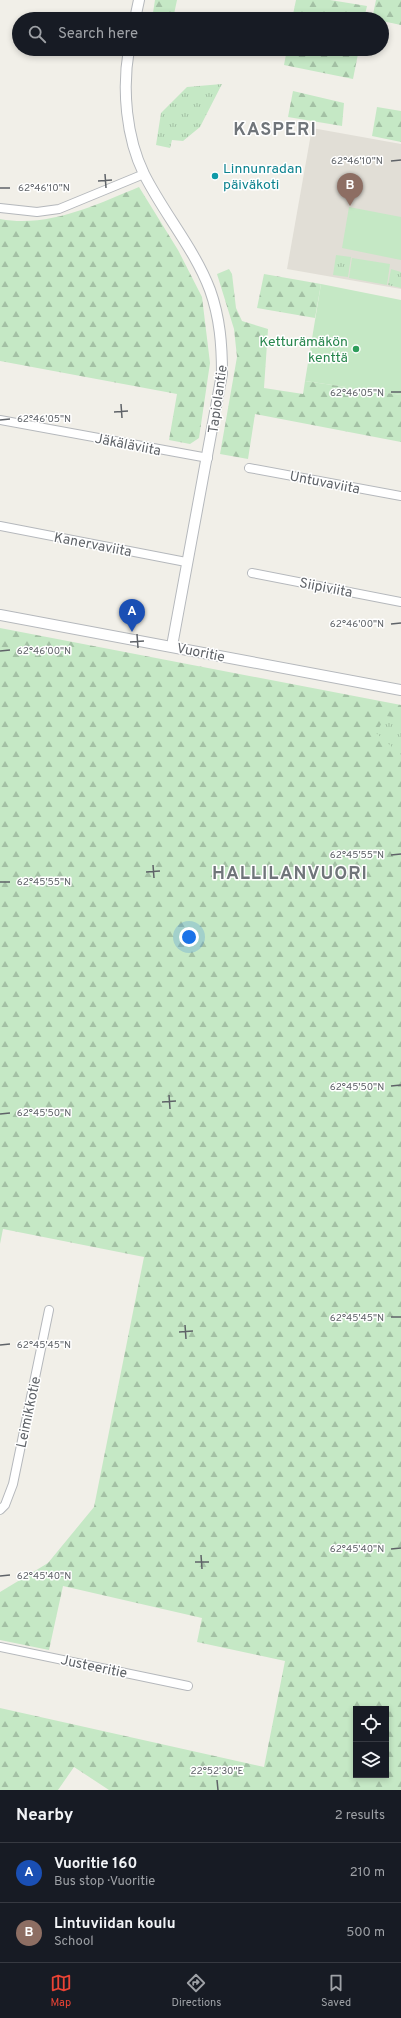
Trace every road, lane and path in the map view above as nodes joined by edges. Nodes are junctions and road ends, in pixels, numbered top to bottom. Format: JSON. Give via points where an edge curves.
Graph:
{"nodes":[{"id":1,"x":139,"y":0,"type":"edge"},
{"id":2,"x":136,"y":12,"type":"edge"},
{"id":3,"x":129,"y":56,"type":"edge"},
{"id":4,"x":144,"y":174,"type":"junction"},
{"id":5,"x":0,"y":208,"type":"edge"},
{"id":6,"x":0,"y":420,"type":"edge"},
{"id":7,"x":208,"y":458,"type":"junction"},
{"id":8,"x":249,"y":468,"type":"dead end"},
{"id":9,"x":401,"y":496,"type":"edge"},
{"id":10,"x":0,"y":526,"type":"edge"},
{"id":11,"x":186,"y":562,"type":"junction"},
{"id":12,"x":252,"y":573,"type":"dead end"},
{"id":13,"x":401,"y":602,"type":"edge"},
{"id":14,"x":0,"y":615,"type":"edge"},
{"id":15,"x":172,"y":646,"type":"junction"},
{"id":16,"x":401,"y":690,"type":"edge"},
{"id":17,"x":49,"y":1310,"type":"dead end"},
{"id":18,"x":0,"y":1510,"type":"edge"},
{"id":19,"x":0,"y":1646,"type":"edge"},
{"id":20,"x":188,"y":1686,"type":"dead end"}],
"edges":[{"from":1,"to":2,"type":"street"},
{"from":3,"to":4,"type":"street","name":"Tapiolantie","via":[[127,108],[134,145]]},
{"from":4,"to":5,"type":"street","via":[[59,209],[37,212]]},
{"from":4,"to":7,"type":"street","name":"Tapiolantie","via":[[196,261],[210,290],[220,323],[222,374]]},
{"from":6,"to":7,"type":"street","name":"Jäkäläviita"},
{"from":7,"to":11,"type":"street","name":"Tapiolantie"},
{"from":8,"to":9,"type":"street","name":"Untuvaviita"},
{"from":10,"to":11,"type":"street","name":"Kanervaviita"},
{"from":11,"to":15,"type":"street","name":"Tapiolantie"},
{"from":12,"to":13,"type":"street","name":"Siipiviita"},
{"from":14,"to":15,"type":"street","name":"Vuoritie"},
{"from":15,"to":16,"type":"street","name":"Vuoritie"},
{"from":17,"to":18,"type":"street","name":"Leimikkotie","via":[[13,1484],[5,1505]]},
{"from":19,"to":20,"type":"street","name":"Justeeritie"}]}
